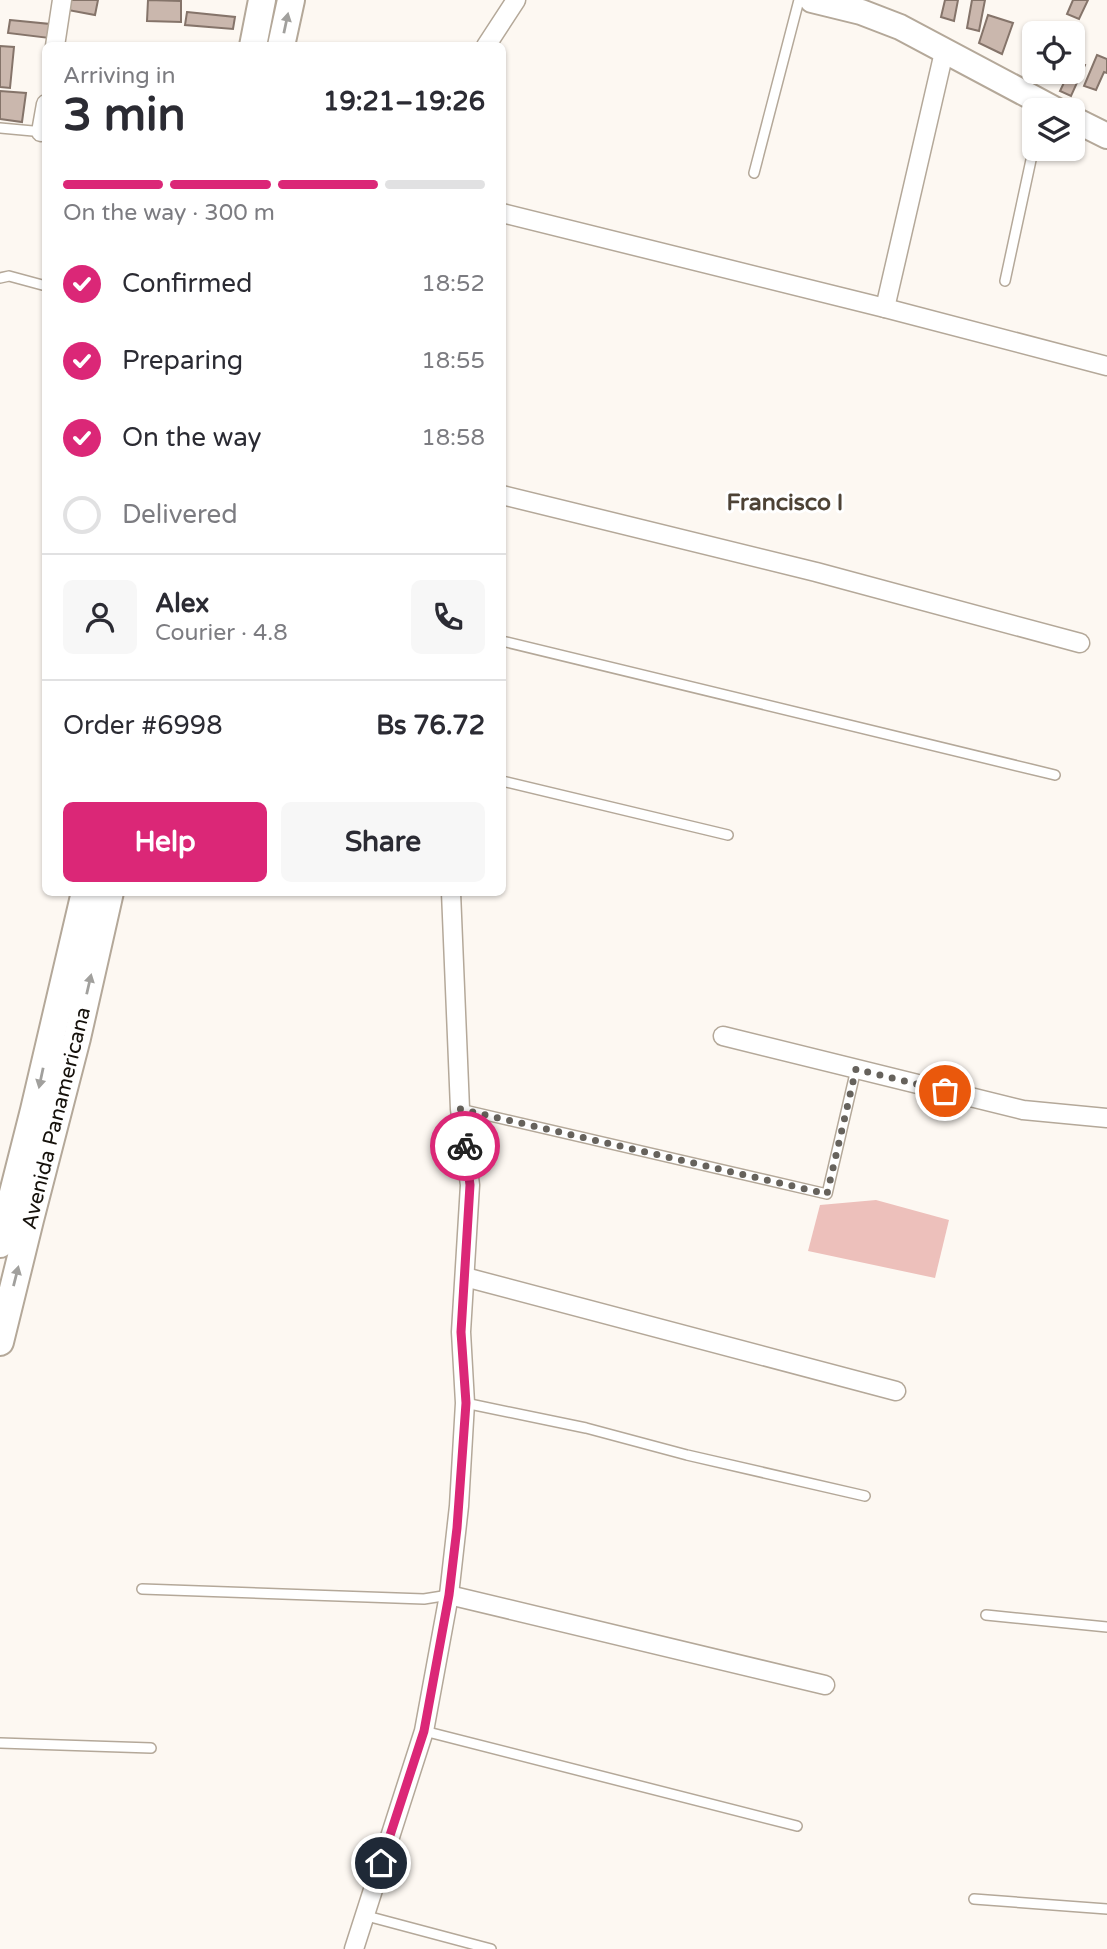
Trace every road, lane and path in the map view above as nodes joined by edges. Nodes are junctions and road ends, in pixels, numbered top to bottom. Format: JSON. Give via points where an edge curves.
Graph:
{"nodes":[{"id":1,"x":62,"y":0,"type":"edge"},
{"id":2,"x":262,"y":0,"type":"edge"},
{"id":3,"x":291,"y":0,"type":"edge"},
{"id":4,"x":516,"y":0,"type":"edge"},
{"id":5,"x":799,"y":0,"type":"edge"},
{"id":6,"x":812,"y":0,"type":"edge"},
{"id":7,"x":56,"y":42,"type":"edge"},
{"id":8,"x":254,"y":42,"type":"edge"},
{"id":9,"x":282,"y":42,"type":"edge"},
{"id":10,"x":489,"y":42,"type":"edge"},
{"id":11,"x":944,"y":51,"type":"junction"},
{"id":12,"x":1029,"y":98,"type":"edge"},
{"id":13,"x":1085,"y":125,"type":"edge"},
{"id":14,"x":0,"y":128,"type":"edge"},
{"id":15,"x":42,"y":132,"type":"edge"},
{"id":16,"x":1107,"y":136,"type":"edge"},
{"id":17,"x":1031,"y":161,"type":"edge"},
{"id":18,"x":754,"y":173,"type":"dead end"},
{"id":19,"x":506,"y":214,"type":"edge"},
{"id":20,"x":0,"y":278,"type":"edge"},
{"id":21,"x":1005,"y":281,"type":"dead end"},
{"id":22,"x":42,"y":285,"type":"edge"},
{"id":23,"x":885,"y":308,"type":"junction"},
{"id":24,"x":1107,"y":366,"type":"edge"},
{"id":25,"x":506,"y":496,"type":"edge"},
{"id":26,"x":506,"y":642,"type":"edge"},
{"id":27,"x":1080,"y":643,"type":"dead end"},
{"id":28,"x":1055,"y":775,"type":"dead end"},
{"id":29,"x":506,"y":782,"type":"edge"},
{"id":30,"x":728,"y":835,"type":"dead end"},
{"id":31,"x":84,"y":896,"type":"edge"},
{"id":32,"x":109,"y":896,"type":"edge"},
{"id":33,"x":451,"y":896,"type":"edge"},
{"id":34,"x":52,"y":1031,"type":"junction"},
{"id":35,"x":723,"y":1036,"type":"dead end"},
{"id":36,"x":77,"y":1038,"type":"junction"},
{"id":37,"x":856,"y":1069,"type":"junction"},
{"id":38,"x":460,"y":1109,"type":"junction"},
{"id":39,"x":1107,"y":1118,"type":"edge"},
{"id":40,"x":0,"y":1244,"type":"edge"},
{"id":41,"x":465,"y":1277,"type":"junction"},
{"id":42,"x":1,"y":1332,"type":"edge"},
{"id":43,"x":895,"y":1391,"type":"dead end"},
{"id":44,"x":466,"y":1403,"type":"junction"},
{"id":45,"x":865,"y":1496,"type":"dead end"},
{"id":46,"x":142,"y":1589,"type":"dead end"},
{"id":47,"x":449,"y":1595,"type":"junction"},
{"id":48,"x":986,"y":1615,"type":"dead end"},
{"id":49,"x":1107,"y":1627,"type":"edge"},
{"id":50,"x":825,"y":1685,"type":"dead end"},
{"id":51,"x":424,"y":1731,"type":"junction"},
{"id":52,"x":0,"y":1743,"type":"edge"},
{"id":53,"x":151,"y":1748,"type":"dead end"},
{"id":54,"x":797,"y":1826,"type":"dead end"},
{"id":55,"x":974,"y":1899,"type":"dead end"},
{"id":56,"x":1107,"y":1909,"type":"edge"},
{"id":57,"x":363,"y":1915,"type":"junction"},
{"id":58,"x":354,"y":1949,"type":"edge"},
{"id":59,"x":491,"y":1949,"type":"edge"}],
"edges":[{"from":1,"to":7,"type":"street"},
{"from":2,"to":8,"type":"main road"},
{"from":9,"to":3,"type":"main road","one_way":true},
{"from":4,"to":10,"type":"street"},
{"from":5,"to":18,"type":"lane"},
{"from":6,"to":11,"type":"main road","via":[[862,12]]},
{"from":11,"to":12,"type":"main road"},
{"from":11,"to":23,"type":"street"},
{"from":13,"to":16,"type":"main road"},
{"from":14,"to":15,"type":"lane"},
{"from":17,"to":21,"type":"lane"},
{"from":19,"to":23,"type":"street"},
{"from":20,"to":22,"type":"lane"},
{"from":23,"to":24,"type":"street"},
{"from":25,"to":27,"type":"street"},
{"from":26,"to":28,"type":"lane"},
{"from":29,"to":30,"type":"lane"},
{"from":31,"to":34,"type":"main road","name":"Avenida Panamericana"},
{"from":36,"to":32,"type":"main road","name":"Avenida Panamericana","one_way":true},
{"from":33,"to":38,"type":"street"},
{"from":34,"to":36,"type":"main road"},
{"from":34,"to":40,"type":"main road","name":"Avenida Panamericana","one_way":true},
{"from":35,"to":37,"type":"street"},
{"from":42,"to":36,"type":"main road","name":"Avenida Panamericana","one_way":true},
{"from":37,"to":38,"type":"lane","via":[[827,1194]]},
{"from":37,"to":39,"type":"street","via":[[1023,1110]]},
{"from":38,"to":41,"type":"street","via":[[470,1185]]},
{"from":41,"to":43,"type":"street"},
{"from":41,"to":44,"type":"street","via":[[461,1332]]},
{"from":44,"to":45,"type":"lane"},
{"from":44,"to":47,"type":"street"},
{"from":46,"to":47,"type":"lane","via":[[424,1599]]},
{"from":47,"to":50,"type":"street"},
{"from":47,"to":51,"type":"street"},
{"from":48,"to":49,"type":"lane"},
{"from":51,"to":54,"type":"lane"},
{"from":51,"to":57,"type":"street"},
{"from":52,"to":53,"type":"lane"},
{"from":55,"to":56,"type":"lane"},
{"from":57,"to":58,"type":"street"},
{"from":57,"to":59,"type":"lane"}]}
